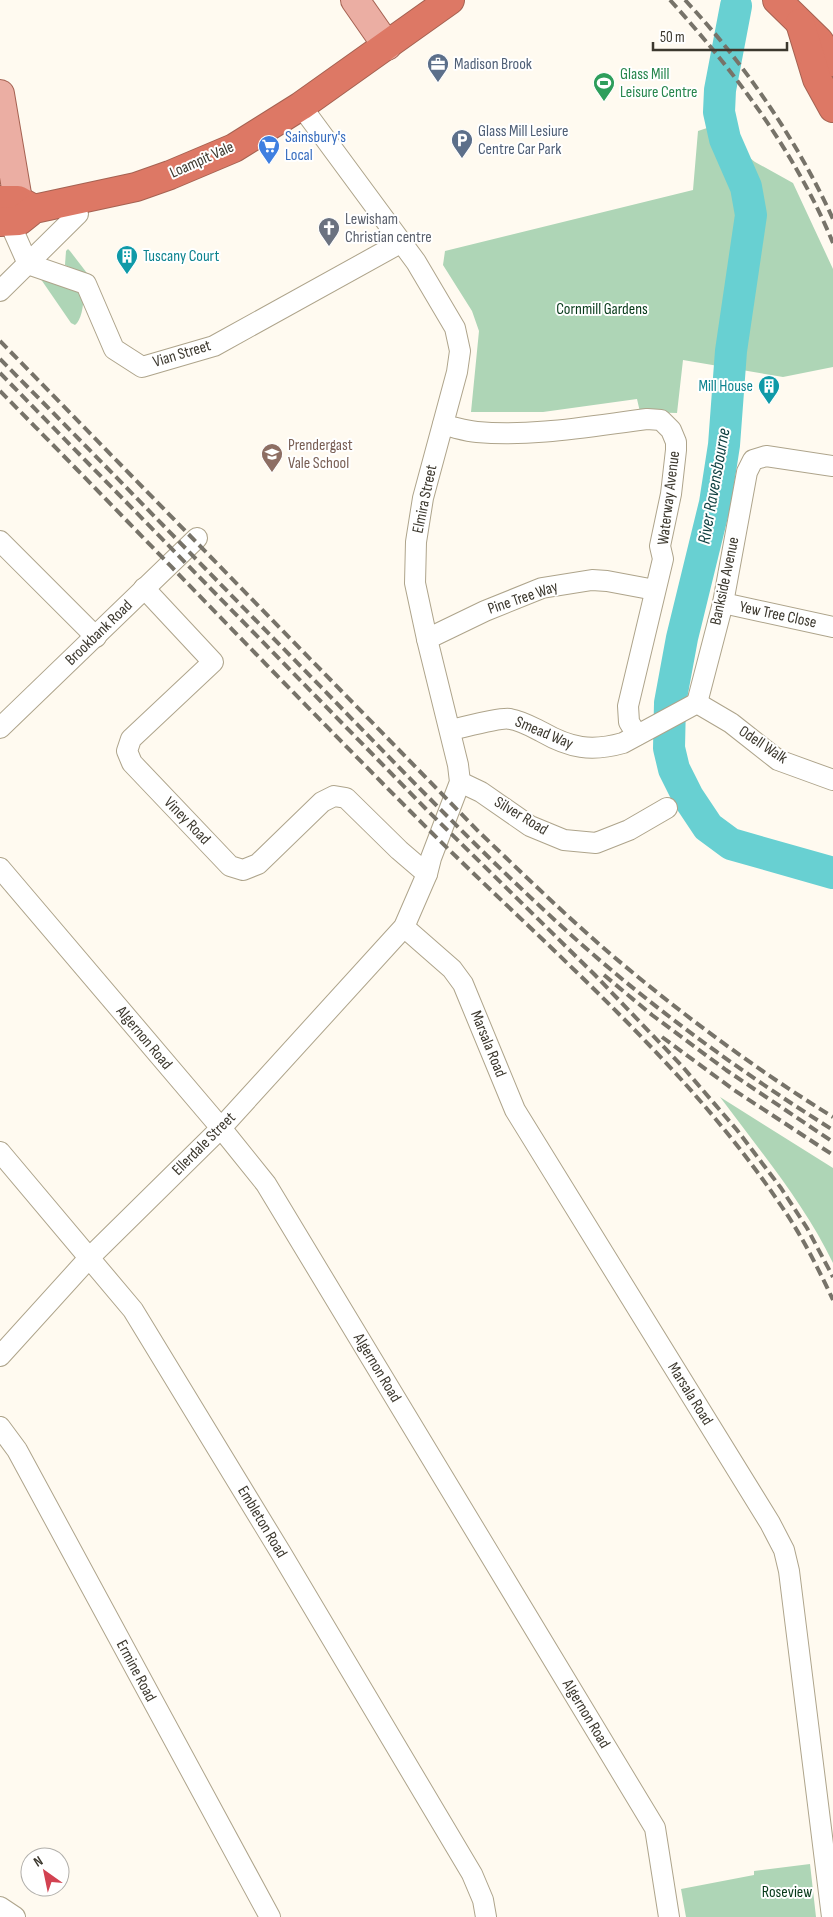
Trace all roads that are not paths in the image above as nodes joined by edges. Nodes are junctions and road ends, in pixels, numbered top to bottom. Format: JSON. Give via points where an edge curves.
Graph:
{"nodes":[{"id":1,"x":355,"y":0,"type":"edge"},
{"id":2,"x":450,"y":0,"type":"edge"},
{"id":3,"x":777,"y":0,"type":"edge"},
{"id":4,"x":816,"y":38,"type":"edge"},
{"id":5,"x":387,"y":46,"type":"junction"},
{"id":6,"x":0,"y":94,"type":"edge"},
{"id":7,"x":301,"y":106,"type":"junction"},
{"id":8,"x":833,"y":108,"type":"edge"},
{"id":9,"x":18,"y":203,"type":"edge"},
{"id":10,"x":78,"y":214,"type":"dead end"},
{"id":11,"x":6,"y":225,"type":"edge"},
{"id":12,"x":402,"y":242,"type":"junction"},
{"id":13,"x":28,"y":264,"type":"junction"},
{"id":14,"x":0,"y":291,"type":"edge"},
{"id":15,"x":443,"y":425,"type":"junction"},
{"id":16,"x":833,"y":466,"type":"edge"},
{"id":17,"x":197,"y":538,"type":"dead end"},
{"id":18,"x":0,"y":541,"type":"edge"},
{"id":19,"x":144,"y":588,"type":"junction"},
{"id":20,"x":655,"y":590,"type":"junction"},
{"id":21,"x":723,"y":603,"type":"junction"},
{"id":22,"x":833,"y":627,"type":"edge"},
{"id":23,"x":96,"y":636,"type":"junction"},
{"id":24,"x":427,"y":639,"type":"junction"},
{"id":25,"x":692,"y":706,"type":"junction"},
{"id":26,"x":0,"y":728,"type":"edge"},
{"id":27,"x":450,"y":730,"type":"junction"},
{"id":28,"x":637,"y":735,"type":"junction"},
{"id":29,"x":833,"y":780,"type":"edge"},
{"id":30,"x":460,"y":782,"type":"junction"},
{"id":31,"x":667,"y":808,"type":"dead end"},
{"id":32,"x":0,"y":868,"type":"edge"},
{"id":33,"x":427,"y":874,"type":"junction"},
{"id":34,"x":404,"y":928,"type":"junction"},
{"id":35,"x":221,"y":1128,"type":"junction"},
{"id":36,"x":0,"y":1152,"type":"edge"},
{"id":37,"x":89,"y":1258,"type":"junction"},
{"id":38,"x":0,"y":1356,"type":"edge"},
{"id":39,"x":0,"y":1427,"type":"edge"},
{"id":40,"x":0,"y":1906,"type":"edge"},
{"id":41,"x":15,"y":1917,"type":"edge"},
{"id":42,"x":270,"y":1917,"type":"edge"},
{"id":43,"x":486,"y":1917,"type":"edge"},
{"id":44,"x":669,"y":1917,"type":"edge"},
{"id":45,"x":832,"y":1917,"type":"edge"}],
"edges":[{"from":1,"to":5,"type":"main road"},
{"from":2,"to":5,"type":"highway","name":"Loampit Vale"},
{"from":3,"to":4,"type":"highway"},
{"from":4,"to":8,"type":"highway","via":[[817,79]]},
{"from":5,"to":7,"type":"highway","name":"Loampit Vale"},
{"from":6,"to":9,"type":"main road"},
{"from":7,"to":9,"type":"highway","name":"Loampit Vale","via":[[234,148],[136,187]]},
{"from":7,"to":12,"type":"street","name":"Elmira Street"},
{"from":9,"to":11,"type":"highway","name":"Loampit Vale","via":[[19,221]]},
{"from":10,"to":13,"type":"street"},
{"from":11,"to":13,"type":"street"},
{"from":12,"to":13,"type":"street","name":"Vian Street","via":[[214,346],[142,366],[114,349],[86,284]]},
{"from":12,"to":15,"type":"street","name":"Elmira Street","via":[[455,328],[460,351]]},
{"from":13,"to":14,"type":"street"},
{"from":15,"to":20,"type":"street","name":"Waterway Avenue","via":[[476,432],[502,433],[545,432],[661,420],[671,430],[676,450],[660,546],[663,559]]},
{"from":15,"to":24,"type":"street","name":"Elmira Street","via":[[423,498],[416,542],[415,583]]},
{"from":16,"to":21,"type":"street","name":"Bankside Avenue","via":[[766,456],[753,460],[746,472]]},
{"from":17,"to":19,"type":"street","name":"Brookbank Road"},
{"from":18,"to":23,"type":"street"},
{"from":19,"to":23,"type":"street","name":"Brookbank Road"},
{"from":19,"to":33,"type":"street","name":"Viney Road","via":[[213,662],[131,739],[127,751],[132,763],[230,866],[243,870],[258,864],[322,802],[334,796],[346,798]]},
{"from":20,"to":24,"type":"street","name":"Pine Tree Way","via":[[592,580],[542,588]]},
{"from":20,"to":28,"type":"street","name":"Waterway Avenue","via":[[628,706],[629,722]]},
{"from":21,"to":22,"type":"street","name":"Yew Tree Close"},
{"from":21,"to":25,"type":"street","name":"Bankside Avenue"},
{"from":23,"to":26,"type":"street","name":"Brookbank Road"},
{"from":24,"to":27,"type":"street","name":"Elmira Street"},
{"from":25,"to":28,"type":"street"},
{"from":25,"to":29,"type":"street","name":"Odell Walk","via":[[731,723],[778,760]]},
{"from":27,"to":28,"type":"street","name":"Smead Way","via":[[509,718],[563,743],[582,748],[611,746]]},
{"from":27,"to":30,"type":"street","name":"Elmira Street"},
{"from":30,"to":31,"type":"street","name":"Silver Road","via":[[481,792],[530,826],[564,840],[596,843],[629,830]]},
{"from":30,"to":33,"type":"street","name":"Elmira Street"},
{"from":32,"to":35,"type":"street","name":"Algernon Road"},
{"from":33,"to":34,"type":"street","name":"Elmira Street"},
{"from":34,"to":35,"type":"street","name":"Ellerdale Street"},
{"from":34,"to":45,"type":"street","name":"Marsala Road","via":[[452,970],[463,984],[515,1110],[784,1550]]},
{"from":35,"to":37,"type":"street","name":"Ellerdale Street"},
{"from":35,"to":44,"type":"street","name":"Algernon Road","via":[[266,1184],[655,1828]]},
{"from":36,"to":37,"type":"street","name":"Embleton Road"},
{"from":37,"to":38,"type":"street","name":"Ellerdale Street"},
{"from":37,"to":43,"type":"street","name":"Embleton Road","via":[[133,1310],[281,1553],[472,1874]]},
{"from":39,"to":42,"type":"street","name":"Ermine Road","via":[[21,1458]]},
{"from":40,"to":41,"type":"street"}]}
